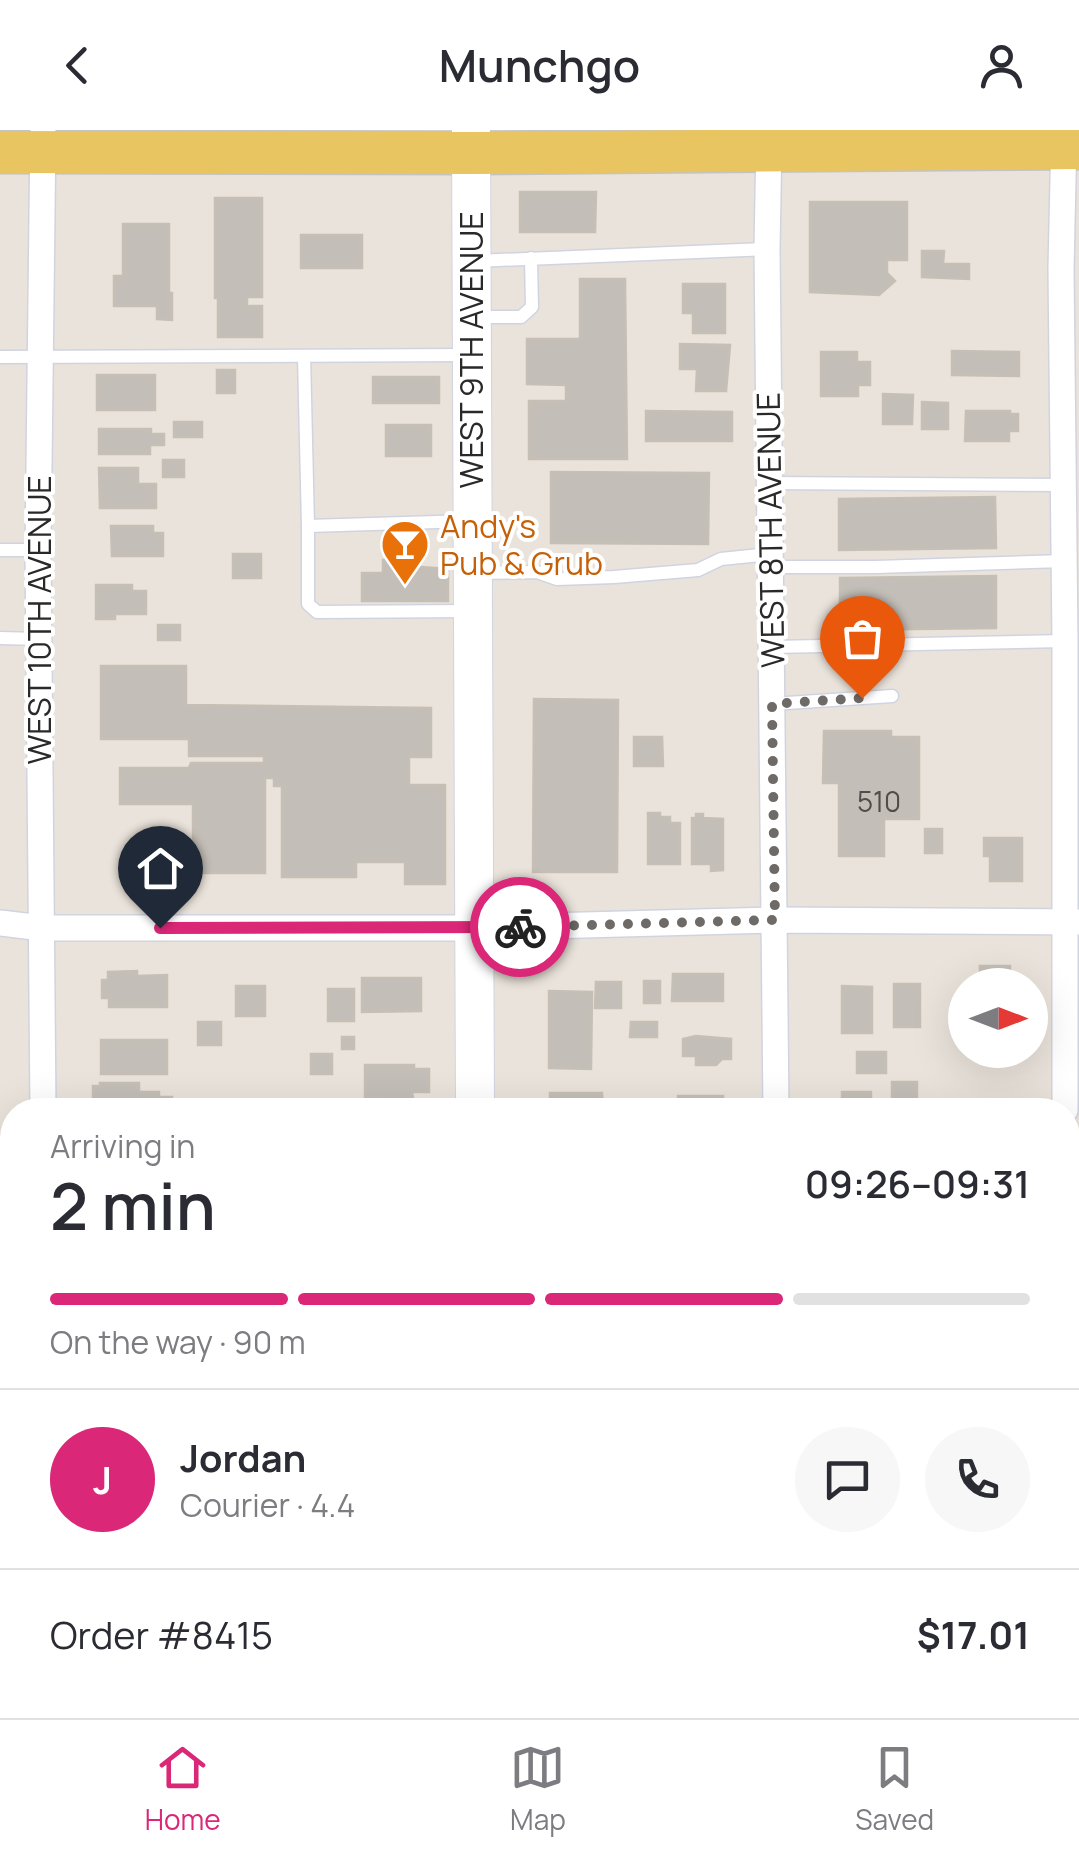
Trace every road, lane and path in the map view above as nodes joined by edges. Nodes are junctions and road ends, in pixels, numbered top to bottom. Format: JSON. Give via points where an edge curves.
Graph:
{"nodes":[{"id":1,"x":769,"y":140,"type":"edge"},
{"id":2,"x":43,"y":141,"type":"edge"},
{"id":3,"x":471,"y":142,"type":"edge"},
{"id":4,"x":1069,"y":142,"type":"edge"},
{"id":5,"x":0,"y":152,"type":"edge"},
{"id":6,"x":767,"y":249,"type":"junction"},
{"id":7,"x":530,"y":258,"type":"junction"},
{"id":8,"x":470,"y":261,"type":"junction"},
{"id":9,"x":1070,"y":269,"type":"edge"},
{"id":10,"x":470,"y":316,"type":"junction"},
{"id":11,"x":304,"y":356,"type":"junction"},
{"id":12,"x":471,"y":356,"type":"junction"},
{"id":13,"x":0,"y":357,"type":"edge"},
{"id":14,"x":38,"y":357,"type":"junction"},
{"id":15,"x":770,"y":483,"type":"junction"},
{"id":16,"x":1063,"y":485,"type":"junction"},
{"id":17,"x":472,"y":522,"type":"junction"},
{"id":18,"x":308,"y":526,"type":"junction"},
{"id":19,"x":0,"y":550,"type":"edge"},
{"id":20,"x":38,"y":550,"type":"junction"},
{"id":21,"x":771,"y":560,"type":"junction"},
{"id":22,"x":1064,"y":561,"type":"junction"},
{"id":23,"x":472,"y":573,"type":"junction"},
{"id":24,"x":472,"y":612,"type":"junction"},
{"id":25,"x":0,"y":638,"type":"edge"},
{"id":26,"x":38,"y":639,"type":"junction"},
{"id":27,"x":1065,"y":642,"type":"junction"},
{"id":28,"x":772,"y":647,"type":"junction"},
{"id":29,"x":892,"y":696,"type":"dead end"},
{"id":30,"x":772,"y":704,"type":"junction"},
{"id":31,"x":775,"y":920,"type":"junction"},
{"id":32,"x":1071,"y":922,"type":"edge"},
{"id":33,"x":0,"y":923,"type":"edge"},
{"id":34,"x":42,"y":928,"type":"junction"},
{"id":35,"x":474,"y":928,"type":"junction"},
{"id":36,"x":42,"y":1098,"type":"edge"},
{"id":37,"x":475,"y":1098,"type":"edge"},
{"id":38,"x":776,"y":1098,"type":"edge"},
{"id":39,"x":1064,"y":1098,"type":"edge"}],
"edges":[{"from":1,"to":3,"type":"main road"},
{"from":1,"to":4,"type":"main road"},
{"from":1,"to":6,"type":"street","name":"WEST 8TH AVENUE"},
{"from":2,"to":3,"type":"main road"},
{"from":2,"to":5,"type":"main road"},
{"from":2,"to":14,"type":"street","name":"WEST 10TH AVENUE"},
{"from":3,"to":8,"type":"main road","name":"WEST 9TH AVENUE"},
{"from":4,"to":9,"type":"street"},
{"from":6,"to":7,"type":"lane"},
{"from":6,"to":15,"type":"street","name":"WEST 8TH AVENUE"},
{"from":7,"to":8,"type":"lane"},
{"from":7,"to":10,"type":"lane","via":[[532,307],[521,318]]},
{"from":8,"to":10,"type":"main road","name":"WEST 9TH AVENUE"},
{"from":9,"to":16,"type":"street"},
{"from":10,"to":12,"type":"main road","name":"WEST 9TH AVENUE"},
{"from":11,"to":12,"type":"lane"},
{"from":11,"to":14,"type":"lane"},
{"from":11,"to":18,"type":"lane"},
{"from":12,"to":17,"type":"main road","name":"WEST 9TH AVENUE"},
{"from":13,"to":14,"type":"lane"},
{"from":14,"to":20,"type":"street","name":"WEST 10TH AVENUE"},
{"from":15,"to":16,"type":"lane"},
{"from":15,"to":21,"type":"street","name":"WEST 8TH AVENUE"},
{"from":16,"to":22,"type":"street"},
{"from":17,"to":18,"type":"lane"},
{"from":17,"to":23,"type":"main road","name":"WEST 9TH AVENUE"},
{"from":18,"to":24,"type":"lane","via":[[308,604],[317,612]]},
{"from":19,"to":20,"type":"lane"},
{"from":20,"to":26,"type":"street","name":"WEST 10TH AVENUE"},
{"from":21,"to":22,"type":"lane","via":[[876,568]]},
{"from":21,"to":23,"type":"lane","via":[[721,559],[698,570],[614,577]]},
{"from":21,"to":28,"type":"street","name":"WEST 8TH AVENUE"},
{"from":22,"to":27,"type":"street"},
{"from":23,"to":24,"type":"main road","name":"WEST 9TH AVENUE"},
{"from":24,"to":35,"type":"main road","name":"WEST 9TH AVENUE"},
{"from":25,"to":26,"type":"lane"},
{"from":26,"to":34,"type":"street","name":"WEST 10TH AVENUE"},
{"from":27,"to":28,"type":"lane"},
{"from":27,"to":32,"type":"street"},
{"from":28,"to":30,"type":"street","name":"WEST 8TH AVENUE"},
{"from":29,"to":30,"type":"lane"},
{"from":30,"to":31,"type":"street","name":"WEST 8TH AVENUE"},
{"from":31,"to":32,"type":"street"},
{"from":31,"to":35,"type":"street"},
{"from":31,"to":38,"type":"street","name":"WEST 8TH AVENUE"},
{"from":32,"to":39,"type":"street"},
{"from":33,"to":34,"type":"street"},
{"from":34,"to":35,"type":"street"},
{"from":34,"to":36,"type":"street","name":"WEST 10TH AVENUE"},
{"from":35,"to":37,"type":"main road","name":"WEST 9TH AVENUE"}]}
